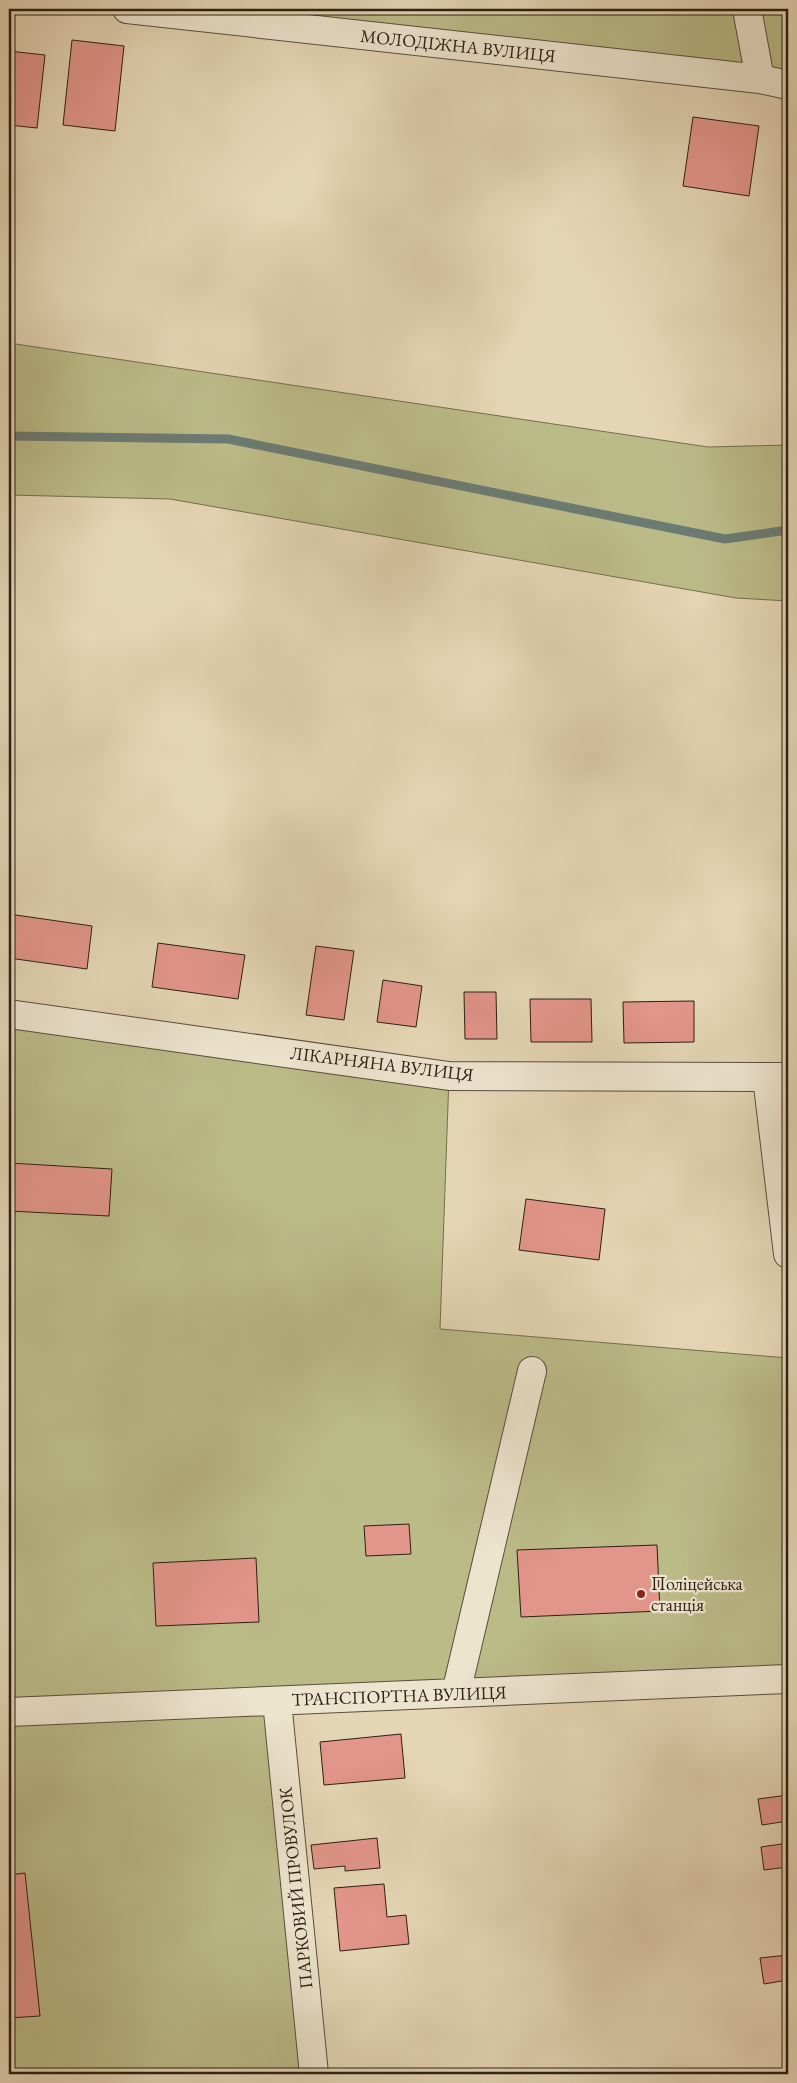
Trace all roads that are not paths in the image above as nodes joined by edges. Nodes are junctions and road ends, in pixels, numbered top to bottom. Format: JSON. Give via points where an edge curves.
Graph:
{"nodes":[{"id":1,"x":127,"y":9,"type":"edge"},
{"id":2,"x":747,"y":9,"type":"edge"},
{"id":3,"x":760,"y":79,"type":"junction"},
{"id":4,"x":788,"y":85,"type":"edge"},
{"id":5,"x":9,"y":1014,"type":"edge"},
{"id":6,"x":778,"y":1077,"type":"edge"},
{"id":7,"x":788,"y":1254,"type":"edge"},
{"id":8,"x":532,"y":1371,"type":"dead end"},
{"id":9,"x":788,"y":1679,"type":"edge"},
{"id":10,"x":456,"y":1693,"type":"junction"},
{"id":11,"x":277,"y":1701,"type":"junction"},
{"id":12,"x":9,"y":1712,"type":"edge"},
{"id":13,"x":314,"y":2074,"type":"edge"}],
"edges":[{"from":1,"to":3,"type":"street","name":"МОЛОДІЖНА ВУЛИЦЯ"},
{"from":2,"to":3,"type":"street"},
{"from":3,"to":4,"type":"street","name":"МОЛОДІЖНА ВУЛИЦЯ"},
{"from":5,"to":6,"type":"street","name":"ЛІКАРНЯНА ВУЛИЦЯ","via":[[449,1076]]},
{"from":6,"to":7,"type":"street"},
{"from":8,"to":10,"type":"street"},
{"from":9,"to":10,"type":"street","name":"ТРАНСПОРТНА ВУЛИЦЯ"},
{"from":10,"to":11,"type":"street","name":"ТРАНСПОРТНА ВУЛИЦЯ"},
{"from":11,"to":12,"type":"street","name":"ТРАНСПОРТНА ВУЛИЦЯ"},
{"from":11,"to":13,"type":"street","name":"ПАРКОВИЙ ПРОВУЛОК"}]}
